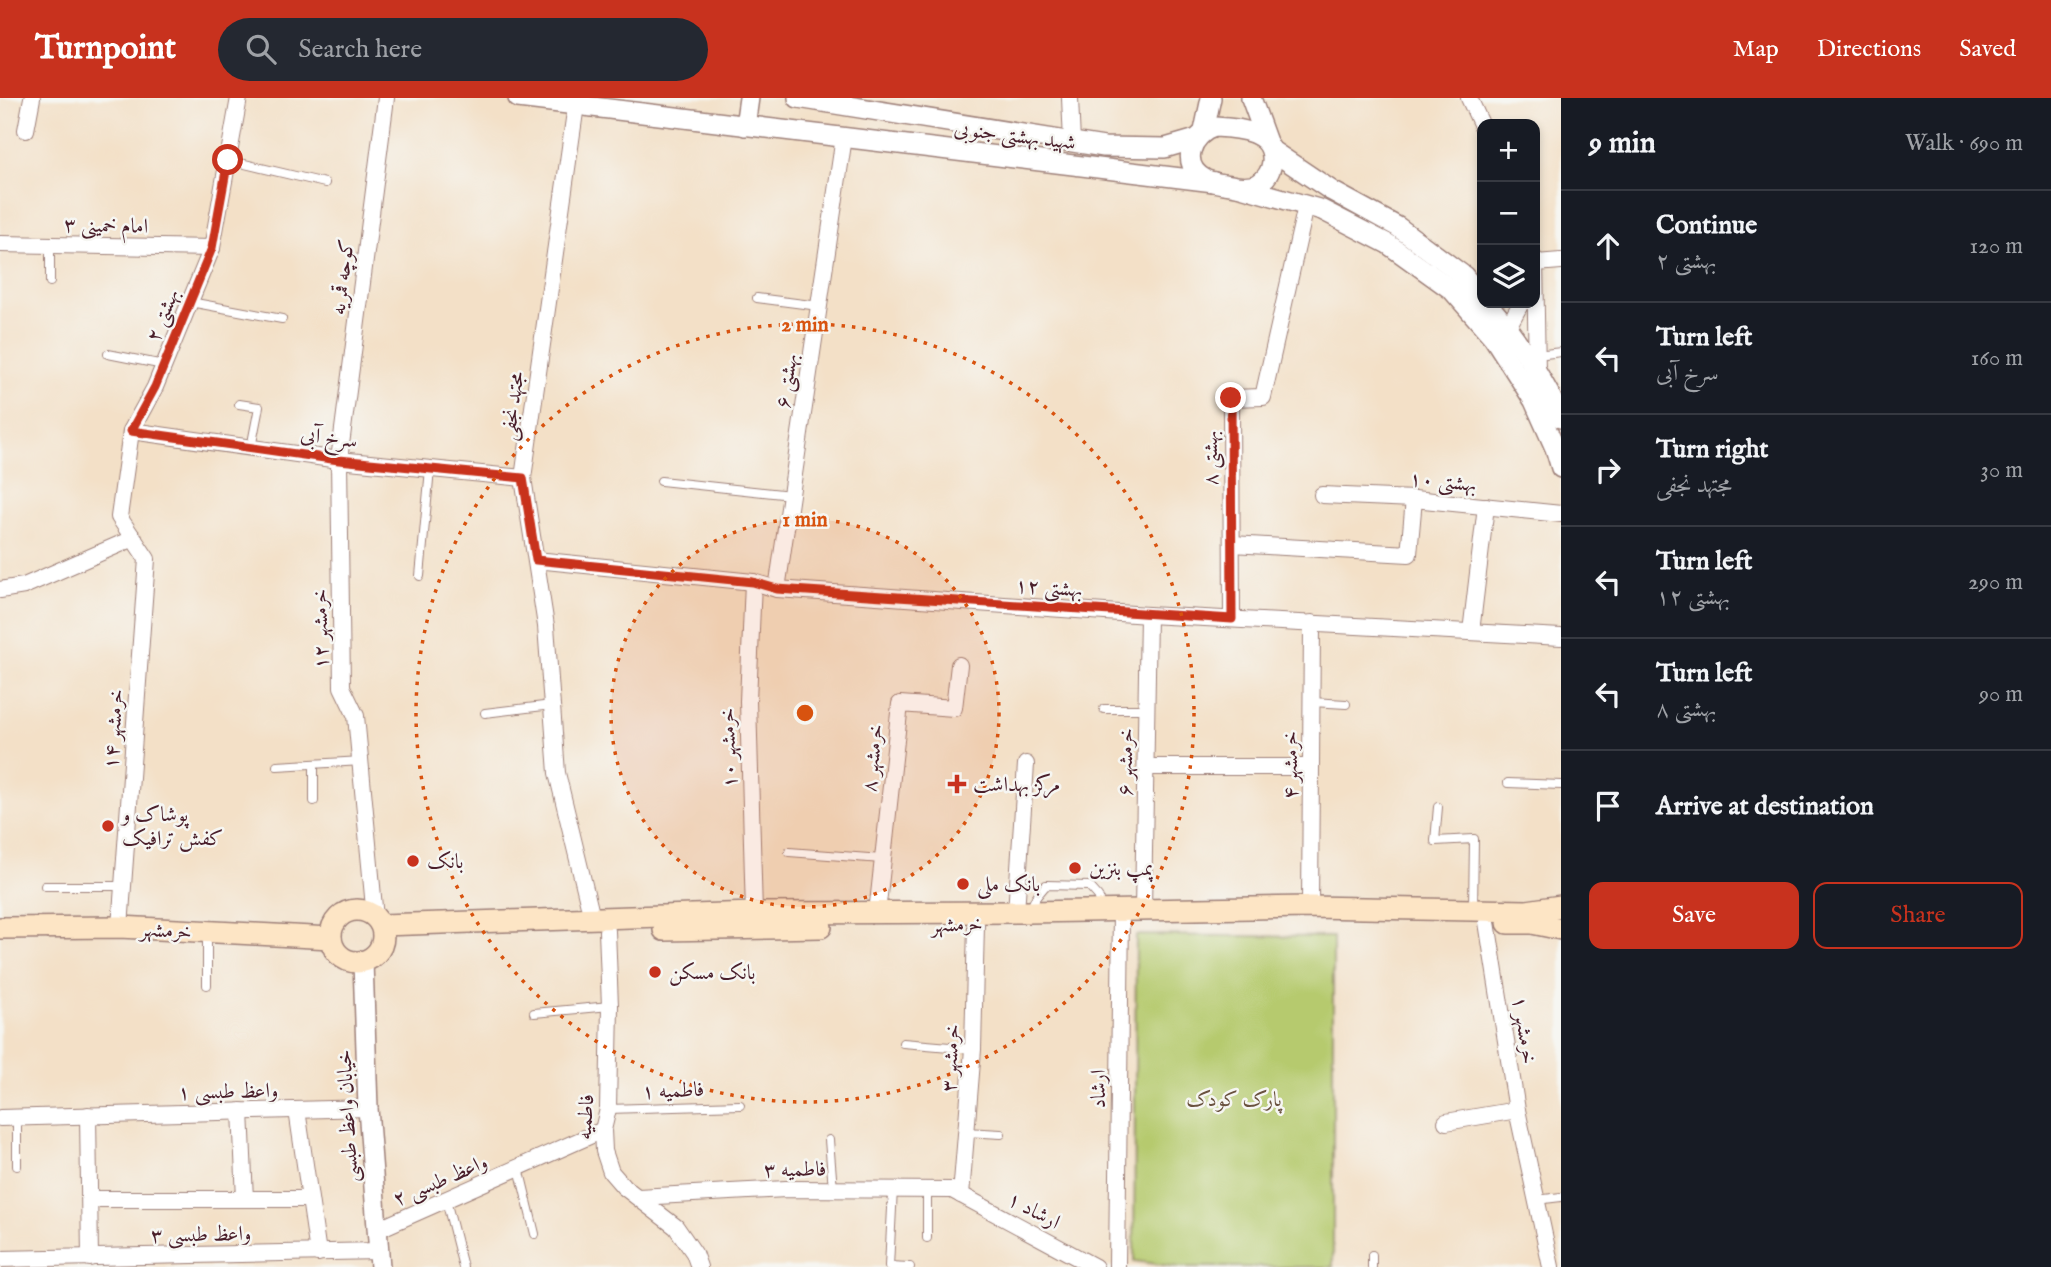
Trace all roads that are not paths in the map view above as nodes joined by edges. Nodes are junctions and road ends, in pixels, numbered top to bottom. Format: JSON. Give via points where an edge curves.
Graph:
{"nodes":[{"id":1,"x":32,"y":98,"type":"edge"},
{"id":2,"x":239,"y":98,"type":"edge"},
{"id":3,"x":386,"y":98,"type":"edge"},
{"id":4,"x":517,"y":98,"type":"edge"},
{"id":5,"x":749,"y":98,"type":"edge"},
{"id":6,"x":799,"y":98,"type":"edge"},
{"id":7,"x":1070,"y":98,"type":"edge"},
{"id":8,"x":1211,"y":98,"type":"edge"},
{"id":9,"x":1251,"y":98,"type":"edge"},
{"id":10,"x":1469,"y":98,"type":"edge"},
{"id":11,"x":576,"y":105,"type":"junction"},
{"id":12,"x":1479,"y":119,"type":"edge"},
{"id":13,"x":745,"y":125,"type":"junction"},
{"id":14,"x":26,"y":130,"type":"dead end"},
{"id":15,"x":1200,"y":135,"type":"junction"},
{"id":16,"x":844,"y":138,"type":"junction"},
{"id":17,"x":1072,"y":142,"type":"junction"},
{"id":18,"x":1269,"y":146,"type":"junction"},
{"id":19,"x":228,"y":160,"type":"junction"},
{"id":20,"x":1214,"y":182,"type":"junction"},
{"id":21,"x":324,"y":183,"type":"dead end"},
{"id":22,"x":1241,"y":187,"type":"junction"},
{"id":23,"x":1306,"y":206,"type":"junction"},
{"id":24,"x":0,"y":244,"type":"edge"},
{"id":25,"x":50,"y":245,"type":"junction"},
{"id":26,"x":212,"y":248,"type":"junction"},
{"id":27,"x":1561,"y":261,"type":"edge"},
{"id":28,"x":1540,"y":263,"type":"edge"},
{"id":29,"x":50,"y":282,"type":"dead end"},
{"id":30,"x":1477,"y":292,"type":"edge"},
{"id":31,"x":757,"y":298,"type":"dead end"},
{"id":32,"x":190,"y":302,"type":"junction"},
{"id":33,"x":819,"y":306,"type":"junction"},
{"id":34,"x":1491,"y":308,"type":"edge"},
{"id":35,"x":1518,"y":308,"type":"edge"},
{"id":36,"x":1536,"y":308,"type":"edge"},
{"id":37,"x":282,"y":319,"type":"dead end"},
{"id":38,"x":1508,"y":327,"type":"junction"},
{"id":39,"x":1561,"y":352,"type":"edge"},
{"id":40,"x":108,"y":354,"type":"dead end"},
{"id":41,"x":1537,"y":364,"type":"junction"},
{"id":42,"x":164,"y":365,"type":"junction"},
{"id":43,"x":239,"y":404,"type":"dead end"},
{"id":44,"x":1561,"y":418,"type":"edge"},
{"id":45,"x":131,"y":431,"type":"junction"},
{"id":46,"x":251,"y":448,"type":"junction"},
{"id":47,"x":339,"y":460,"type":"junction"},
{"id":48,"x":1561,"y":468,"type":"edge"},
{"id":49,"x":430,"y":469,"type":"junction"},
{"id":50,"x":523,"y":478,"type":"junction"},
{"id":51,"x":661,"y":481,"type":"dead end"},
{"id":52,"x":791,"y":495,"type":"junction"},
{"id":53,"x":1322,"y":495,"type":"dead end"},
{"id":54,"x":1414,"y":499,"type":"junction"},
{"id":55,"x":1486,"y":506,"type":"junction"},
{"id":56,"x":1561,"y":514,"type":"edge"},
{"id":57,"x":134,"y":538,"type":"junction"},
{"id":58,"x":1231,"y":544,"type":"junction"},
{"id":59,"x":536,"y":560,"type":"junction"},
{"id":60,"x":420,"y":576,"type":"dead end"},
{"id":61,"x":753,"y":582,"type":"junction"},
{"id":62,"x":777,"y":589,"type":"junction"},
{"id":63,"x":0,"y":590,"type":"edge"},
{"id":64,"x":1148,"y":615,"type":"junction"},
{"id":65,"x":1232,"y":619,"type":"junction"},
{"id":66,"x":1312,"y":623,"type":"junction"},
{"id":67,"x":1471,"y":632,"type":"junction"},
{"id":68,"x":1561,"y":637,"type":"edge"},
{"id":69,"x":959,"y":665,"type":"dead end"},
{"id":70,"x":1311,"y":702,"type":"junction"},
{"id":71,"x":1346,"y":704,"type":"dead end"},
{"id":72,"x":552,"y":705,"type":"junction"},
{"id":73,"x":1104,"y":709,"type":"dead end"},
{"id":74,"x":1147,"y":709,"type":"junction"},
{"id":75,"x":485,"y":713,"type":"dead end"},
{"id":76,"x":362,"y":761,"type":"junction"},
{"id":77,"x":314,"y":764,"type":"junction"},
{"id":78,"x":1026,"y":764,"type":"dead end"},
{"id":79,"x":277,"y":766,"type":"dead end"},
{"id":80,"x":1146,"y":767,"type":"junction"},
{"id":81,"x":1311,"y":767,"type":"junction"},
{"id":82,"x":1508,"y":783,"type":"dead end"},
{"id":83,"x":1561,"y":785,"type":"edge"},
{"id":84,"x":314,"y":801,"type":"dead end"},
{"id":85,"x":1438,"y":807,"type":"dead end"},
{"id":86,"x":789,"y":852,"type":"dead end"},
{"id":87,"x":882,"y":859,"type":"junction"},
{"id":88,"x":45,"y":886,"type":"dead end"},
{"id":89,"x":123,"y":886,"type":"junction"},
{"id":90,"x":1561,"y":906,"type":"edge"},
{"id":91,"x":1310,"y":907,"type":"junction"},
{"id":92,"x":1143,"y":910,"type":"junction"},
{"id":93,"x":754,"y":913,"type":"junction"},
{"id":94,"x":877,"y":913,"type":"junction"},
{"id":95,"x":1025,"y":915,"type":"junction"},
{"id":96,"x":1480,"y":915,"type":"junction"},
{"id":97,"x":1113,"y":916,"type":"junction"},
{"id":98,"x":1529,"y":917,"type":"junction"},
{"id":99,"x":976,"y":924,"type":"junction"},
{"id":100,"x":600,"y":925,"type":"junction"},
{"id":101,"x":380,"y":926,"type":"junction"},
{"id":102,"x":120,"y":927,"type":"junction"},
{"id":103,"x":0,"y":928,"type":"edge"},
{"id":104,"x":1561,"y":929,"type":"edge"},
{"id":105,"x":207,"y":932,"type":"junction"},
{"id":106,"x":331,"y":938,"type":"junction"},
{"id":107,"x":362,"y":961,"type":"junction"},
{"id":108,"x":207,"y":985,"type":"dead end"},
{"id":109,"x":610,"y":1006,"type":"junction"},
{"id":110,"x":534,"y":1013,"type":"dead end"},
{"id":111,"x":903,"y":1043,"type":"dead end"},
{"id":112,"x":973,"y":1049,"type":"junction"},
{"id":113,"x":740,"y":1105,"type":"dead end"},
{"id":114,"x":368,"y":1108,"type":"junction"},
{"id":115,"x":297,"y":1110,"type":"junction"},
{"id":116,"x":608,"y":1110,"type":"junction"},
{"id":117,"x":1517,"y":1110,"type":"junction"},
{"id":118,"x":241,"y":1111,"type":"junction"},
{"id":119,"x":88,"y":1115,"type":"junction"},
{"id":120,"x":18,"y":1117,"type":"junction"},
{"id":121,"x":0,"y":1118,"type":"edge"},
{"id":122,"x":1446,"y":1122,"type":"dead end"},
{"id":123,"x":603,"y":1130,"type":"junction"},
{"id":124,"x":967,"y":1132,"type":"junction"},
{"id":125,"x":1001,"y":1134,"type":"dead end"},
{"id":126,"x":829,"y":1140,"type":"dead end"},
{"id":127,"x":17,"y":1166,"type":"dead end"},
{"id":128,"x":519,"y":1168,"type":"junction"},
{"id":129,"x":833,"y":1189,"type":"junction"},
{"id":130,"x":892,"y":1189,"type":"junction"},
{"id":131,"x":927,"y":1189,"type":"junction"},
{"id":132,"x":957,"y":1192,"type":"junction"},
{"id":133,"x":638,"y":1197,"type":"junction"},
{"id":134,"x":1561,"y":1197,"type":"edge"},
{"id":135,"x":90,"y":1199,"type":"junction"},
{"id":136,"x":245,"y":1199,"type":"junction"},
{"id":137,"x":309,"y":1199,"type":"junction"},
{"id":138,"x":446,"y":1200,"type":"junction"},
{"id":139,"x":1536,"y":1200,"type":"junction"},
{"id":140,"x":377,"y":1230,"type":"junction"},
{"id":141,"x":535,"y":1234,"type":"dead end"},
{"id":142,"x":927,"y":1238,"type":"dead end"},
{"id":143,"x":318,"y":1252,"type":"junction"},
{"id":144,"x":1372,"y":1255,"type":"dead end"},
{"id":145,"x":90,"y":1258,"type":"junction"},
{"id":146,"x":0,"y":1259,"type":"edge"},
{"id":147,"x":380,"y":1259,"type":"edge"},
{"id":148,"x":210,"y":1261,"type":"edge"},
{"id":149,"x":24,"y":1263,"type":"edge"},
{"id":150,"x":463,"y":1267,"type":"edge"},
{"id":151,"x":699,"y":1267,"type":"edge"},
{"id":152,"x":910,"y":1267,"type":"edge"},
{"id":153,"x":1095,"y":1267,"type":"edge"},
{"id":154,"x":1117,"y":1267,"type":"edge"},
{"id":155,"x":1372,"y":1267,"type":"edge"},
{"id":156,"x":1551,"y":1267,"type":"edge"}],
"edges":[{"from":1,"to":14,"type":"street"},
{"from":2,"to":19,"type":"street","name":"بهشتی ۲"},
{"from":3,"to":47,"type":"street","name":"کوچه قمریه"},
{"from":4,"to":11,"type":"street","name":"شهید بهشتی جنوبی"},
{"from":5,"to":13,"type":"street"},
{"from":6,"to":17,"type":"street","name":"شهید بهشتی جنوبی"},
{"from":7,"to":17,"type":"street"},
{"from":8,"to":15,"type":"street"},
{"from":9,"to":18,"type":"street"},
{"from":10,"to":12,"type":"street"},
{"from":11,"to":13,"type":"street","name":"شهید بهشتی جنوبی"},
{"from":11,"to":50,"type":"street","name":"مجتهد نجفی"},
{"from":13,"to":16,"type":"street","name":"شهید بهشتی جنوبی"},
{"from":15,"to":17,"type":"street","name":"شهید بهشتی جنوبی","via":[[1165,148]]},
{"from":15,"to":18,"type":"street","via":[[1215,127],[1238,130],[1260,136]]},
{"from":15,"to":20,"type":"street","via":[[1191,149],[1193,167]]},
{"from":16,"to":20,"type":"street","name":"شهید بهشتی جنوبی"},
{"from":16,"to":33,"type":"street","name":"بهشتی ۶"},
{"from":18,"to":22,"type":"street","via":[[1273,159],[1266,177]]},
{"from":18,"to":30,"type":"street","via":[[1332,191],[1398,227],[1464,276]]},
{"from":19,"to":21,"type":"lane"},
{"from":19,"to":26,"type":"street","name":"بهشتی ۲"},
{"from":20,"to":22,"type":"street"},
{"from":22,"to":23,"type":"street"},
{"from":23,"to":48,"type":"street","via":[[1388,244],[1452,290],[1493,337],[1534,401]]},
{"from":23,"to":58,"type":"street","name":"بهشتی ۸","via":[[1263,397],[1231,398]]},
{"from":24,"to":25,"type":"street","name":"امام خمینی ۳"},
{"from":25,"to":26,"type":"street","name":"امام خمینی ۳"},
{"from":25,"to":29,"type":"lane"},
{"from":26,"to":32,"type":"street","name":"بهشتی ۲"},
{"from":27,"to":28,"type":"street"},
{"from":31,"to":33,"type":"lane"},
{"from":32,"to":37,"type":"lane"},
{"from":32,"to":42,"type":"street","name":"بهشتی ۲"},
{"from":33,"to":52,"type":"street","name":"بهشتی ۶"},
{"from":34,"to":38,"type":"street"},
{"from":35,"to":38,"type":"street"},
{"from":36,"to":41,"type":"street"},
{"from":38,"to":41,"type":"street"},
{"from":39,"to":41,"type":"lane"},
{"from":40,"to":42,"type":"lane"},
{"from":41,"to":44,"type":"street"},
{"from":42,"to":45,"type":"street","name":"بهشتی ۲"},
{"from":43,"to":46,"type":"lane","via":[[259,407]]},
{"from":45,"to":46,"type":"street","name":"سرخ آبی"},
{"from":45,"to":57,"type":"street","name":"بهشتی ۲","via":[[119,517]]},
{"from":46,"to":47,"type":"street","name":"سرخ آبی"},
{"from":47,"to":49,"type":"street","name":"سرخ آبی"},
{"from":47,"to":76,"type":"street","name":"خرمشهر ۱۲","via":[[342,687],[356,716]]},
{"from":49,"to":50,"type":"street","name":"سرخ آبی"},
{"from":49,"to":60,"type":"lane"},
{"from":50,"to":59,"type":"street","name":"مجتهد نجفی"},
{"from":51,"to":52,"type":"lane"},
{"from":52,"to":62,"type":"street","name":"بهشتی ۶"},
{"from":53,"to":54,"type":"street","name":"بهشتی ۱۰"},
{"from":54,"to":55,"type":"street","name":"بهشتی ۱۰"},
{"from":54,"to":58,"type":"street","via":[[1409,554]]},
{"from":55,"to":56,"type":"street","name":"بهشتی ۱۰"},
{"from":55,"to":67,"type":"street"},
{"from":57,"to":63,"type":"street","via":[[24,586]]},
{"from":57,"to":89,"type":"street","name":"خرمشهر ۱۴","via":[[147,559]]},
{"from":58,"to":65,"type":"street","name":"بهشتی ۸"},
{"from":59,"to":61,"type":"street","name":"بهشتی ۱۲"},
{"from":59,"to":72,"type":"street","name":"مجتهد نجفی"},
{"from":61,"to":62,"type":"street","name":"بهشتی ۱۲"},
{"from":61,"to":93,"type":"street","name":"خرمشهر ۱۰","via":[[748,701]]},
{"from":62,"to":64,"type":"street","name":"بهشتی ۱۲"},
{"from":64,"to":65,"type":"street","name":"بهشتی ۱۲"},
{"from":64,"to":74,"type":"street","name":"خرمشهر ۶"},
{"from":65,"to":66,"type":"street","name":"بهشتی ۱۲"},
{"from":66,"to":67,"type":"street","name":"بهشتی ۱۲"},
{"from":66,"to":70,"type":"street","name":"خرمشهر ۴"},
{"from":67,"to":68,"type":"street","name":"بهشتی ۱۲"},
{"from":69,"to":87,"type":"street","name":"خرمشهر ۸","via":[[954,708],[900,704]]},
{"from":70,"to":71,"type":"lane"},
{"from":70,"to":81,"type":"street","name":"خرمشهر ۴"},
{"from":72,"to":75,"type":"lane"},
{"from":72,"to":100,"type":"street","name":"مجتهد نجفی","via":[[557,773]]},
{"from":73,"to":74,"type":"lane"},
{"from":74,"to":80,"type":"street","name":"خرمشهر ۶"},
{"from":76,"to":77,"type":"lane"},
{"from":76,"to":101,"type":"street","name":"خرمشهر ۱۲"},
{"from":77,"to":79,"type":"lane"},
{"from":77,"to":84,"type":"lane"},
{"from":78,"to":95,"type":"street"},
{"from":80,"to":81,"type":"street"},
{"from":80,"to":92,"type":"street","name":"خرمشهر ۶"},
{"from":81,"to":91,"type":"street","name":"خرمشهر ۴"},
{"from":82,"to":83,"type":"lane"},
{"from":85,"to":96,"type":"lane","via":[[1435,841],[1474,839]]},
{"from":86,"to":87,"type":"lane"},
{"from":87,"to":94,"type":"street","name":"خرمشهر ۸"},
{"from":88,"to":89,"type":"lane"},
{"from":89,"to":102,"type":"street","name":"خرمشهر ۱۴"},
{"from":90,"to":98,"type":"main road"},
{"from":91,"to":92,"type":"main road","name":"خرمشهر"},
{"from":91,"to":96,"type":"main road","name":"خرمشهر"},
{"from":92,"to":97,"type":"main road","name":"خرمشهر"},
{"from":93,"to":94,"type":"main road","name":"خرمشهر"},
{"from":93,"to":100,"type":"main road","name":"خرمشهر"},
{"from":94,"to":95,"type":"main road","name":"خرمشهر"},
{"from":95,"to":97,"type":"main road","name":"خرمشهر"},
{"from":95,"to":97,"type":"lane","via":[[1046,885],[1089,886]]},
{"from":95,"to":99,"type":"main road","name":"خرمشهر"},
{"from":96,"to":97,"type":"main road","name":"خرمشهر","via":[[1304,919]]},
{"from":96,"to":98,"type":"main road","name":"خرمشهر"},
{"from":96,"to":117,"type":"street","name":"خرمشهر ۱"},
{"from":97,"to":154,"type":"street","name":"ارشاد"},
{"from":98,"to":104,"type":"main road"},
{"from":99,"to":100,"type":"main road","name":"خرمشهر"},
{"from":99,"to":112,"type":"street","name":"خرمشهر ۳"},
{"from":100,"to":101,"type":"main road","name":"خرمشهر"},
{"from":100,"to":109,"type":"street","name":"فاطمیه"},
{"from":101,"to":106,"type":"main road","via":[[360,911],[342,915]]},
{"from":101,"to":107,"type":"main road","via":[[380,948]]},
{"from":102,"to":103,"type":"main road","name":"خرمشهر"},
{"from":102,"to":105,"type":"main road","name":"خرمشهر"},
{"from":105,"to":106,"type":"main road","name":"خرمشهر"},
{"from":105,"to":108,"type":"lane"},
{"from":106,"to":107,"type":"main road","via":[[338,954]]},
{"from":107,"to":114,"type":"street","name":"خیابان واعظ طبسی"},
{"from":109,"to":110,"type":"lane"},
{"from":109,"to":116,"type":"street","name":"فاطمیه"},
{"from":111,"to":112,"type":"lane"},
{"from":112,"to":124,"type":"street","name":"خرمشهر ۳"},
{"from":113,"to":116,"type":"lane","name":"فاطمیه ۱"},
{"from":114,"to":115,"type":"street","name":"واعظ طبسی ۱"},
{"from":114,"to":140,"type":"street","name":"خیابان واعظ طبسی"},
{"from":115,"to":118,"type":"street","name":"واعظ طبسی ۱"},
{"from":115,"to":137,"type":"street"},
{"from":116,"to":123,"type":"street","name":"فاطمیه"},
{"from":117,"to":122,"type":"street"},
{"from":117,"to":139,"type":"street","name":"خرمشهر ۱"},
{"from":118,"to":119,"type":"street","name":"واعظ طبسی ۱"},
{"from":118,"to":136,"type":"street"},
{"from":119,"to":120,"type":"street","name":"واعظ طبسی ۱"},
{"from":119,"to":135,"type":"street"},
{"from":120,"to":121,"type":"street","name":"واعظ طبسی ۱"},
{"from":120,"to":127,"type":"lane"},
{"from":123,"to":128,"type":"street","name":"واعظ طبسی ۲"},
{"from":123,"to":133,"type":"street","name":"فاطمیه","via":[[611,1172]]},
{"from":124,"to":125,"type":"lane"},
{"from":124,"to":132,"type":"street","name":"خرمشهر ۳"},
{"from":126,"to":129,"type":"lane"},
{"from":128,"to":138,"type":"street","name":"واعظ طبسی ۲"},
{"from":128,"to":141,"type":"lane"},
{"from":129,"to":130,"type":"street","name":"فاطمیه ۳"},
{"from":129,"to":133,"type":"street","name":"فاطمیه ۳"},
{"from":130,"to":131,"type":"street","name":"فاطمیه ۳"},
{"from":130,"to":152,"type":"lane","via":[[889,1266]]},
{"from":131,"to":132,"type":"street","name":"فاطمیه ۳"},
{"from":131,"to":142,"type":"lane"},
{"from":132,"to":153,"type":"street","name":"ارشاد ۱"},
{"from":133,"to":151,"type":"street","name":"فاطمیه","via":[[676,1227]]},
{"from":134,"to":139,"type":"lane"},
{"from":135,"to":136,"type":"street"},
{"from":135,"to":145,"type":"street"},
{"from":136,"to":137,"type":"street"},
{"from":137,"to":143,"type":"street"},
{"from":138,"to":140,"type":"street","name":"واعظ طبسی ۲"},
{"from":138,"to":150,"type":"lane"},
{"from":139,"to":156,"type":"street","name":"خرمشهر ۱"},
{"from":140,"to":147,"type":"street","name":"خیابان واعظ طبسی"},
{"from":143,"to":147,"type":"street","name":"واعظ طبسی ۳"},
{"from":143,"to":148,"type":"street","name":"واعظ طبسی ۳"},
{"from":144,"to":155,"type":"lane"},
{"from":145,"to":148,"type":"street","name":"واعظ طبسی ۳"},
{"from":145,"to":149,"type":"street","name":"واعظ طبسی ۳"},
{"from":146,"to":149,"type":"street","name":"واعظ طبسی ۳"}]}
